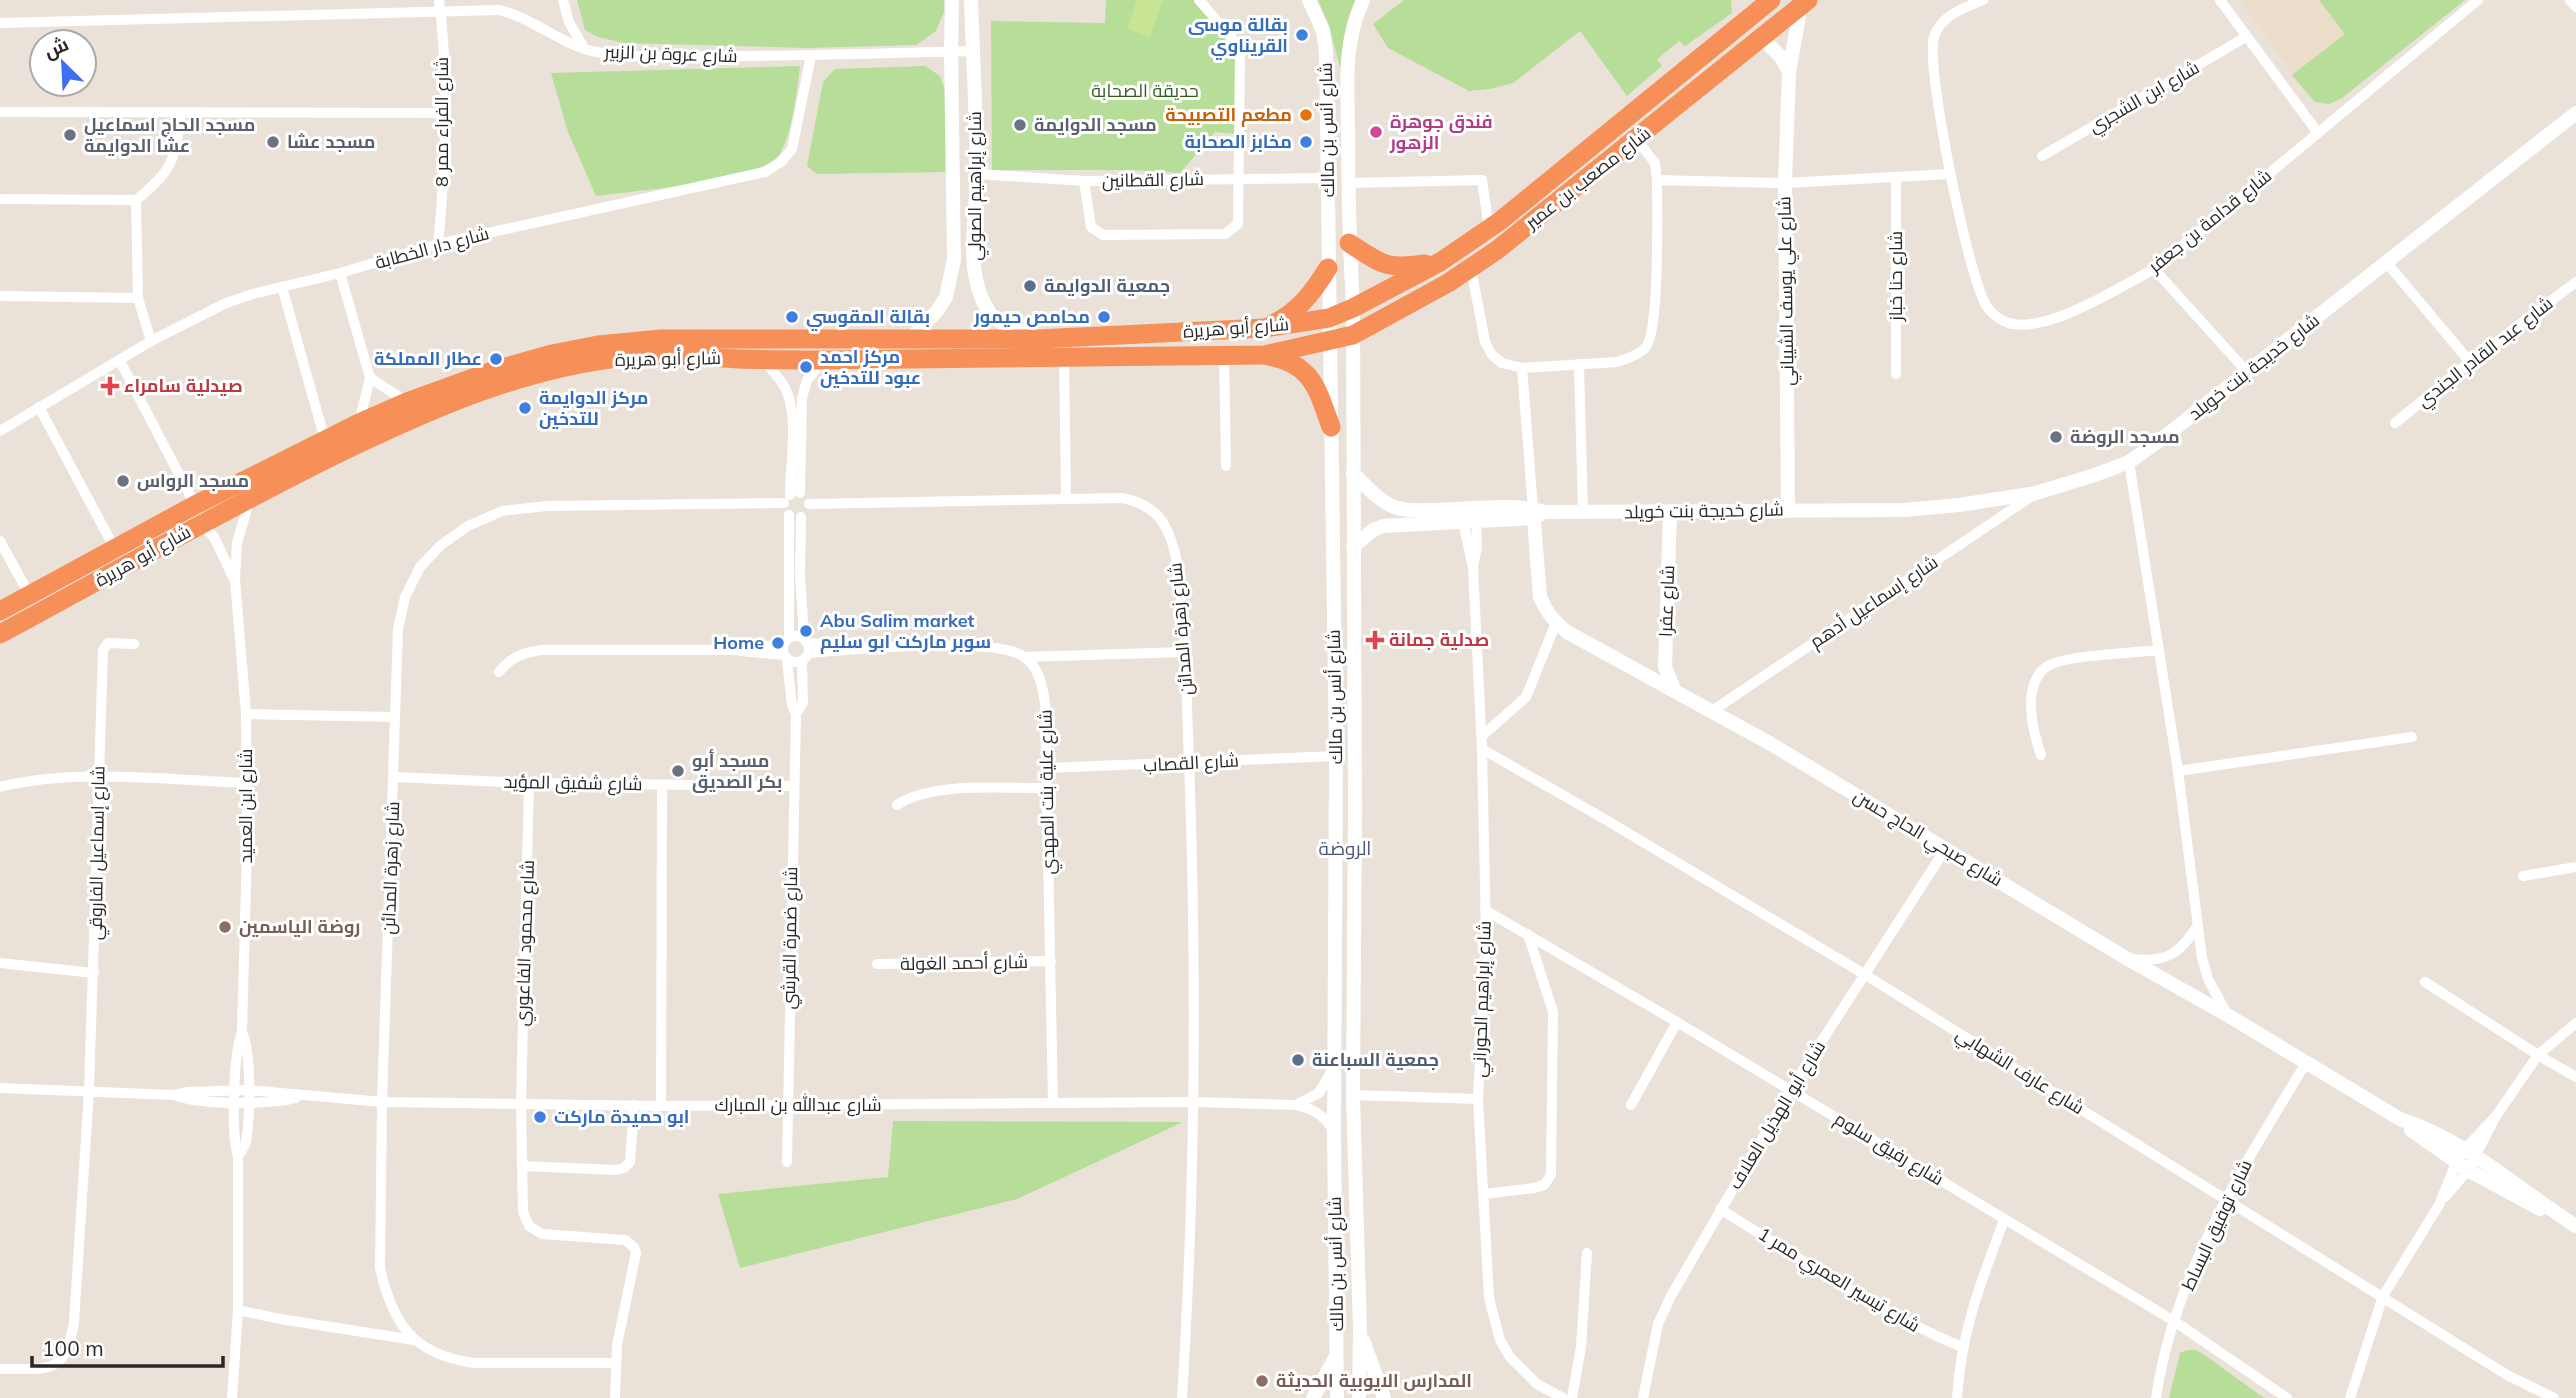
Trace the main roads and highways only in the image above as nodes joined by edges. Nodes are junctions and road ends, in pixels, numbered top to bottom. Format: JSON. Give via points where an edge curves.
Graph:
{"nodes":[{"id":1,"x":1771,"y":0,"type":"edge"},
{"id":2,"x":1805,"y":3,"type":"edge"},
{"id":3,"x":1349,"y":243,"type":"road end"},
{"id":4,"x":1440,"y":261,"type":"junction"},
{"id":5,"x":1328,"y":268,"type":"road end"},
{"id":6,"x":1353,"y":309,"type":"joint"},
{"id":7,"x":1264,"y":328,"type":"junction"},
{"id":8,"x":1353,"y":335,"type":"joint"},
{"id":9,"x":1264,"y":355,"type":"junction"},
{"id":10,"x":1331,"y":428,"type":"road end"},
{"id":11,"x":198,"y":514,"type":"junction"},
{"id":12,"x":111,"y":559,"type":"junction"},
{"id":13,"x":78,"y":569,"type":"junction"},
{"id":14,"x":87,"y":587,"type":"junction"},
{"id":15,"x":0,"y":611,"type":"edge"},
{"id":16,"x":0,"y":634,"type":"edge"}],
"edges":[{"from":1,"to":4,"type":"highway","name":"شارع مصعب بن عمير","via":[[1489,229]]},
{"from":2,"to":8,"type":"highway","name":"شارع مصعب بن عمير","via":[[1471,268]]},
{"from":3,"to":4,"type":"highway","via":[[1381,264],[1398,268]]},
{"from":4,"to":6,"type":"highway","name":"شارع مصعب بن عمير"},
{"from":5,"to":7,"type":"highway","via":[[1290,316]]},
{"from":6,"to":7,"type":"highway","name":"شارع أبو هريرة","via":[[1329,318]]},
{"from":7,"to":11,"type":"highway","name":"شارع أبو هريرة","via":[[1038,339],[661,339],[597,345],[495,370],[407,402],[325,440]]},
{"from":8,"to":9,"type":"highway","name":"شارع أبو هريرة"},
{"from":9,"to":10,"type":"highway","via":[[1298,365],[1318,391]]},
{"from":9,"to":11,"type":"highway","name":"شارع أبو هريرة","via":[[824,360],[628,356],[491,387],[440,406],[251,496]]},
{"from":11,"to":12,"type":"highway","name":"شارع أبو هريرة"},
{"from":12,"to":13,"type":"highway","name":"شارع أبو هريرة"},
{"from":12,"to":14,"type":"highway","name":"شارع أبو هريرة"},
{"from":13,"to":14,"type":"highway"},
{"from":13,"to":15,"type":"highway","name":"شارع أبو هريرة"},
{"from":14,"to":16,"type":"highway","name":"شارع أبو هريرة"}]}
